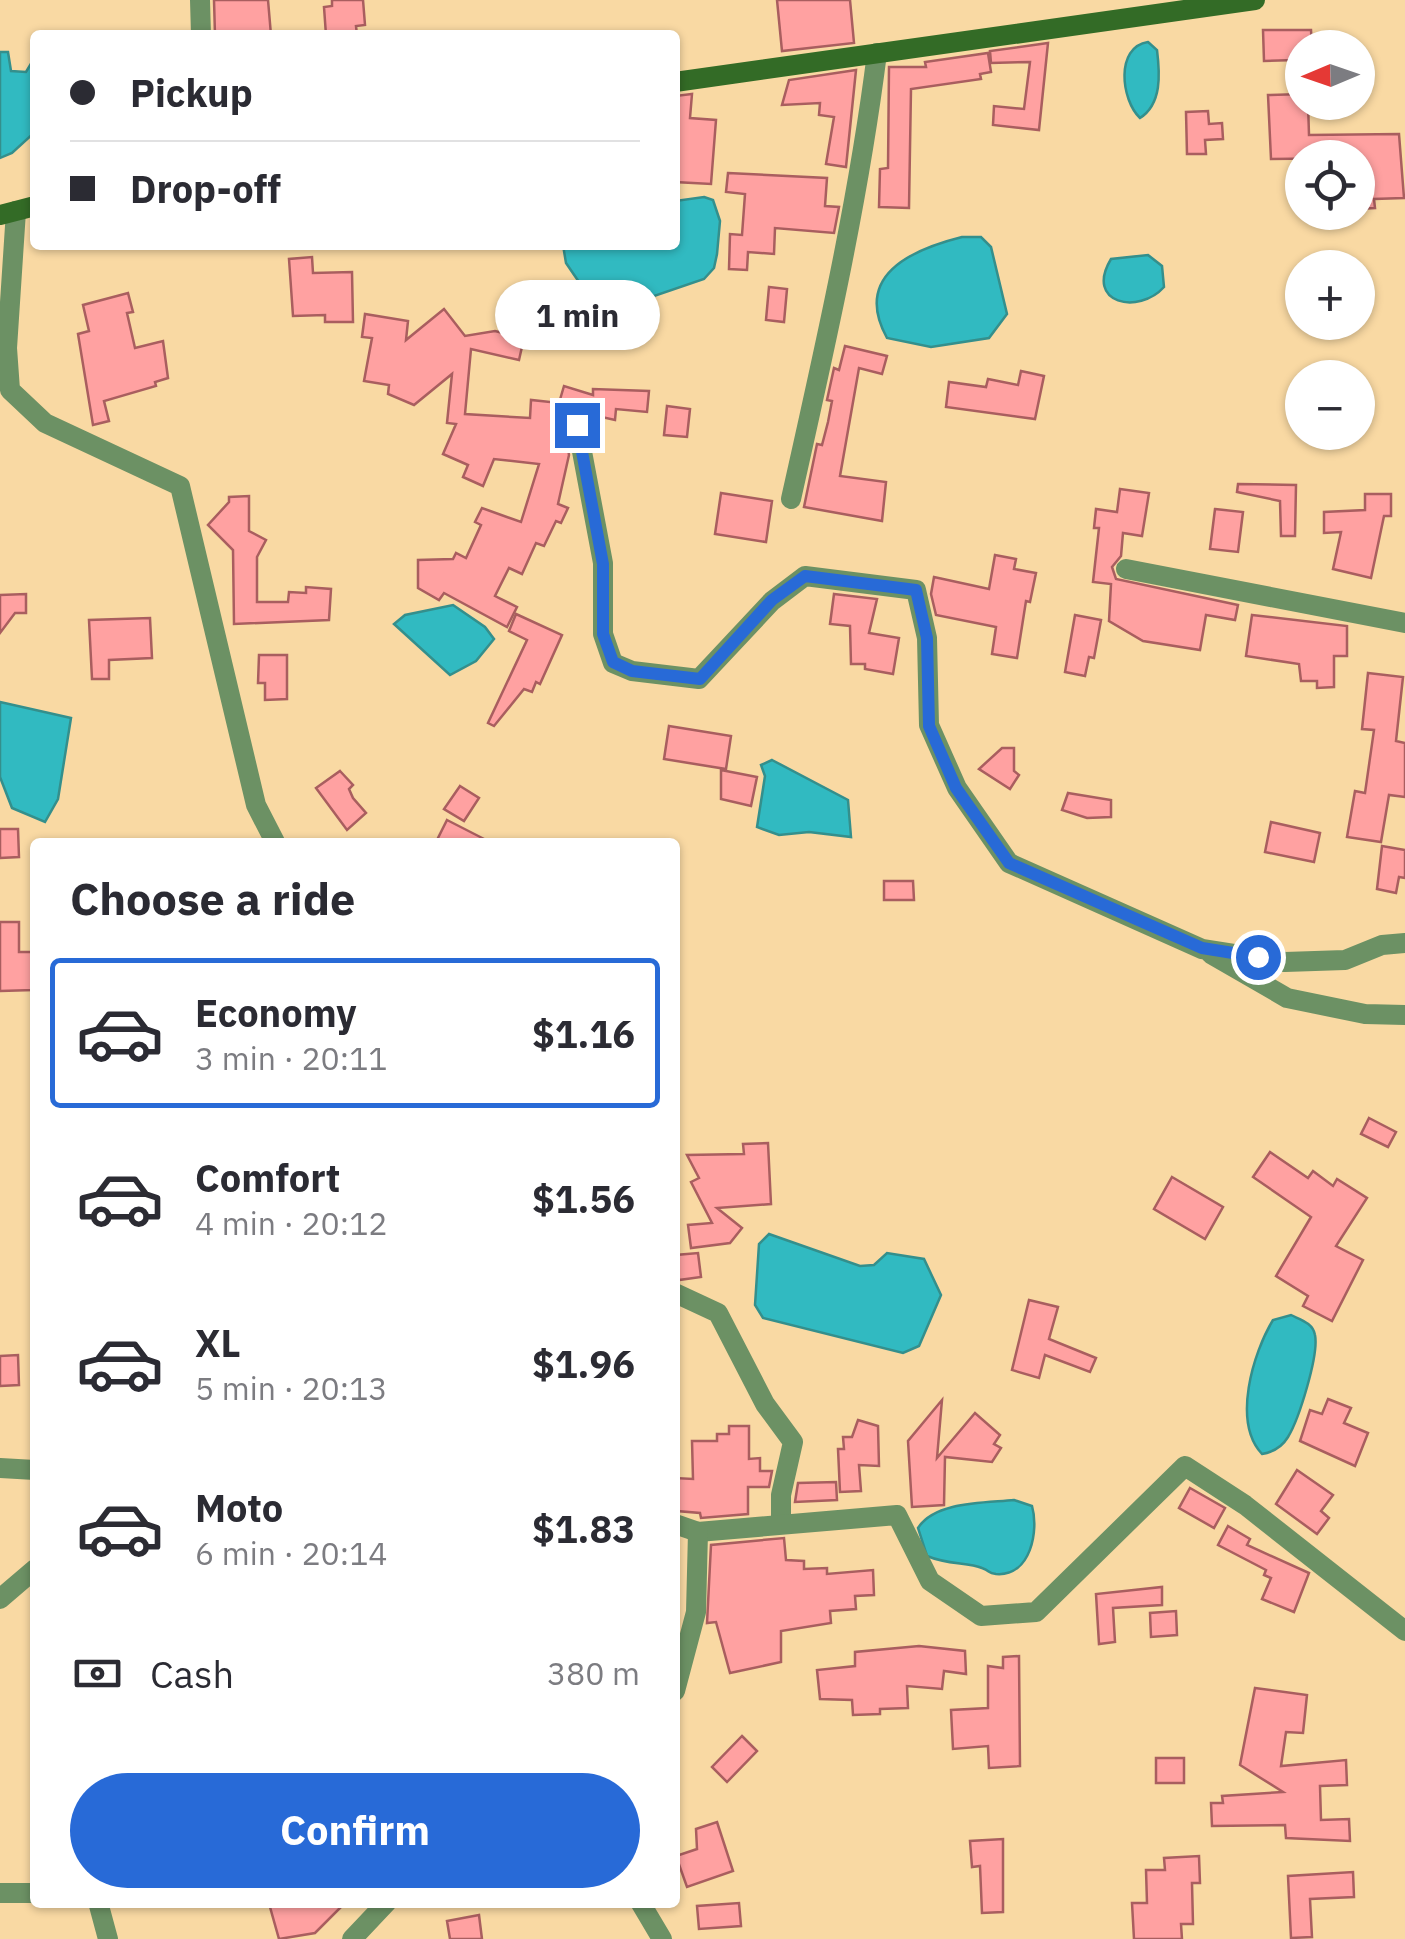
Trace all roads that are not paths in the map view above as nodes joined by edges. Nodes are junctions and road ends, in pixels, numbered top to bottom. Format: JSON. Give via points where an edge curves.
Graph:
{"nodes":[{"id":1,"x":200,"y":0,"type":"edge"},
{"id":2,"x":1255,"y":0,"type":"edge"},
{"id":3,"x":202,"y":30,"type":"edge"},
{"id":4,"x":877,"y":53,"type":"junction"},
{"id":5,"x":680,"y":81,"type":"edge"},
{"id":6,"x":17,"y":211,"type":"edge"},
{"id":7,"x":577,"y":425,"type":"dead end"},
{"id":8,"x":790,"y":499,"type":"dead end"},
{"id":9,"x":1126,"y":569,"type":"dead end"},
{"id":10,"x":1405,"y":623,"type":"edge"},
{"id":11,"x":273,"y":838,"type":"edge"},
{"id":12,"x":1405,"y":942,"type":"edge"},
{"id":13,"x":1202,"y":948,"type":"junction"},
{"id":14,"x":1405,"y":1016,"type":"edge"},
{"id":15,"x":680,"y":1295,"type":"edge"},
{"id":16,"x":0,"y":1468,"type":"edge"},
{"id":17,"x":30,"y":1470,"type":"edge"},
{"id":18,"x":782,"y":1524,"type":"junction"},
{"id":19,"x":680,"y":1526,"type":"edge"},
{"id":20,"x":698,"y":1532,"type":"junction"},
{"id":21,"x":30,"y":1573,"type":"edge"},
{"id":22,"x":0,"y":1599,"type":"edge"},
{"id":23,"x":1405,"y":1632,"type":"edge"},
{"id":24,"x":680,"y":1672,"type":"edge"},
{"id":25,"x":30,"y":1893,"type":"edge"},
{"id":26,"x":0,"y":1894,"type":"edge"},
{"id":27,"x":100,"y":1908,"type":"edge"},
{"id":28,"x":381,"y":1908,"type":"edge"},
{"id":29,"x":644,"y":1908,"type":"edge"},
{"id":30,"x":108,"y":1939,"type":"edge"},
{"id":31,"x":352,"y":1939,"type":"edge"},
{"id":32,"x":662,"y":1939,"type":"edge"}],
"edges":[{"from":1,"to":3,"type":"street"},
{"from":2,"to":4,"type":"main road"},
{"from":4,"to":5,"type":"main road"},
{"from":4,"to":8,"type":"street","via":[[838,290]]},
{"from":6,"to":11,"type":"street","via":[[6,348],[10,390],[44,423],[180,486],[256,804]]},
{"from":7,"to":13,"type":"street","via":[[603,564],[603,634],[613,662],[632,671],[700,679],[772,600],[805,576],[916,590],[927,638],[929,726],[956,788],[1009,863]]},
{"from":9,"to":10,"type":"street"},
{"from":12,"to":13,"type":"street","via":[[1345,960],[1285,962]]},
{"from":13,"to":14,"type":"street","via":[[1287,998]]},
{"from":15,"to":18,"type":"street","via":[[718,1313],[765,1404],[794,1442],[781,1495]]},
{"from":16,"to":17,"type":"street"},
{"from":18,"to":20,"type":"street"},
{"from":18,"to":23,"type":"street","via":[[897,1515],[930,1580],[981,1616],[1036,1612],[1185,1466],[1246,1504]]},
{"from":19,"to":20,"type":"street"},
{"from":20,"to":24,"type":"street","via":[[696,1612]]},
{"from":21,"to":22,"type":"street"},
{"from":25,"to":26,"type":"street"},
{"from":27,"to":30,"type":"street"},
{"from":28,"to":31,"type":"street"},
{"from":29,"to":32,"type":"street"}]}
